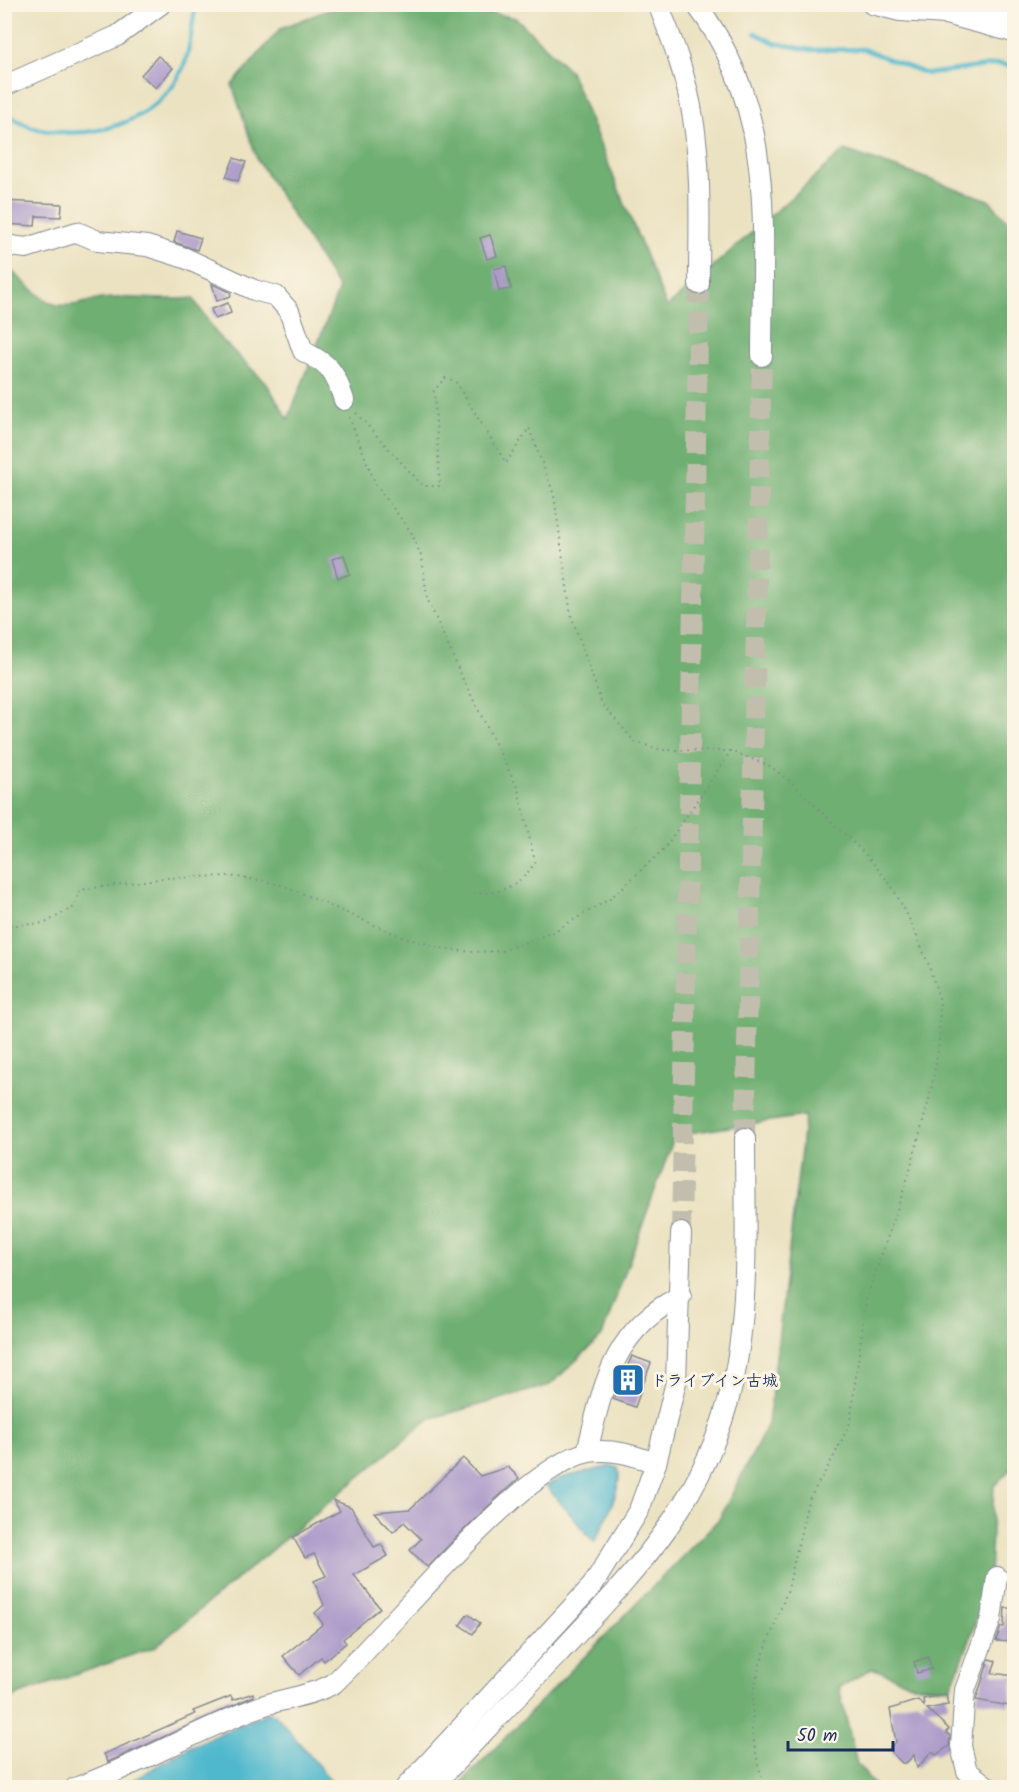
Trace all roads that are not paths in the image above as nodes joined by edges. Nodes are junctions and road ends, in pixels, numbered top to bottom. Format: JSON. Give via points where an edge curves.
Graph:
{"nodes":[{"id":1,"x":161,"y":4,"type":"edge"},
{"id":2,"x":658,"y":4,"type":"edge"},
{"id":3,"x":696,"y":4,"type":"edge"},
{"id":4,"x":872,"y":4,"type":"edge"},
{"id":5,"x":982,"y":4,"type":"edge"},
{"id":6,"x":1014,"y":24,"type":"edge"},
{"id":7,"x":1014,"y":32,"type":"edge"},
{"id":8,"x":4,"y":86,"type":"edge"},
{"id":9,"x":4,"y":245,"type":"edge"},
{"id":10,"x":699,"y":284,"type":"tunnel mouth"},
{"id":11,"x":762,"y":356,"type":"tunnel mouth"},
{"id":12,"x":344,"y":400,"type":"road end"},
{"id":13,"x":745,"y":1138,"type":"tunnel mouth"},
{"id":14,"x":681,"y":1233,"type":"tunnel mouth"},
{"id":15,"x":681,"y":1296,"type":"junction"},
{"id":16,"x":587,"y":1452,"type":"junction"},
{"id":17,"x":656,"y":1463,"type":"junction"},
{"id":18,"x":997,"y":1577,"type":"dead end"},
{"id":19,"x":963,"y":1760,"type":"junction"},
{"id":20,"x":75,"y":1788,"type":"edge"},
{"id":21,"x":405,"y":1788,"type":"edge"},
{"id":22,"x":431,"y":1788,"type":"edge"},
{"id":23,"x":958,"y":1788,"type":"edge"},
{"id":24,"x":989,"y":1788,"type":"edge"}],
"edges":[{"from":1,"to":8,"type":"street","via":[[117,36]]},
{"from":2,"to":10,"type":"street","via":[[678,55],[693,118]]},
{"from":3,"to":11,"type":"street","via":[[734,68],[761,162]]},
{"from":4,"to":7,"type":"street","via":[[900,11],[946,14]]},
{"from":5,"to":6,"type":"street"},
{"from":9,"to":12,"type":"street","via":[[26,248],[77,232],[98,241],[147,246],[185,258],[276,296],[289,311],[303,351],[327,363],[338,379]]},
{"from":13,"to":22,"type":"street","via":[[740,1340],[733,1382],[705,1463],[650,1555]]},
{"from":14,"to":15,"type":"street"},
{"from":15,"to":16,"type":"street","via":[[647,1316],[623,1346],[603,1383]]},
{"from":15,"to":17,"type":"street","via":[[676,1382]]},
{"from":16,"to":17,"type":"street","via":[[608,1450]]},
{"from":16,"to":20,"type":"street","via":[[543,1475],[515,1498],[333,1684],[319,1692],[263,1706]]},
{"from":17,"to":21,"type":"street","via":[[639,1510],[592,1586]]},
{"from":18,"to":19,"type":"street","via":[[991,1619],[965,1690]]},
{"from":19,"to":23,"type":"street"},
{"from":19,"to":24,"type":"street","via":[[967,1771]]}]}
